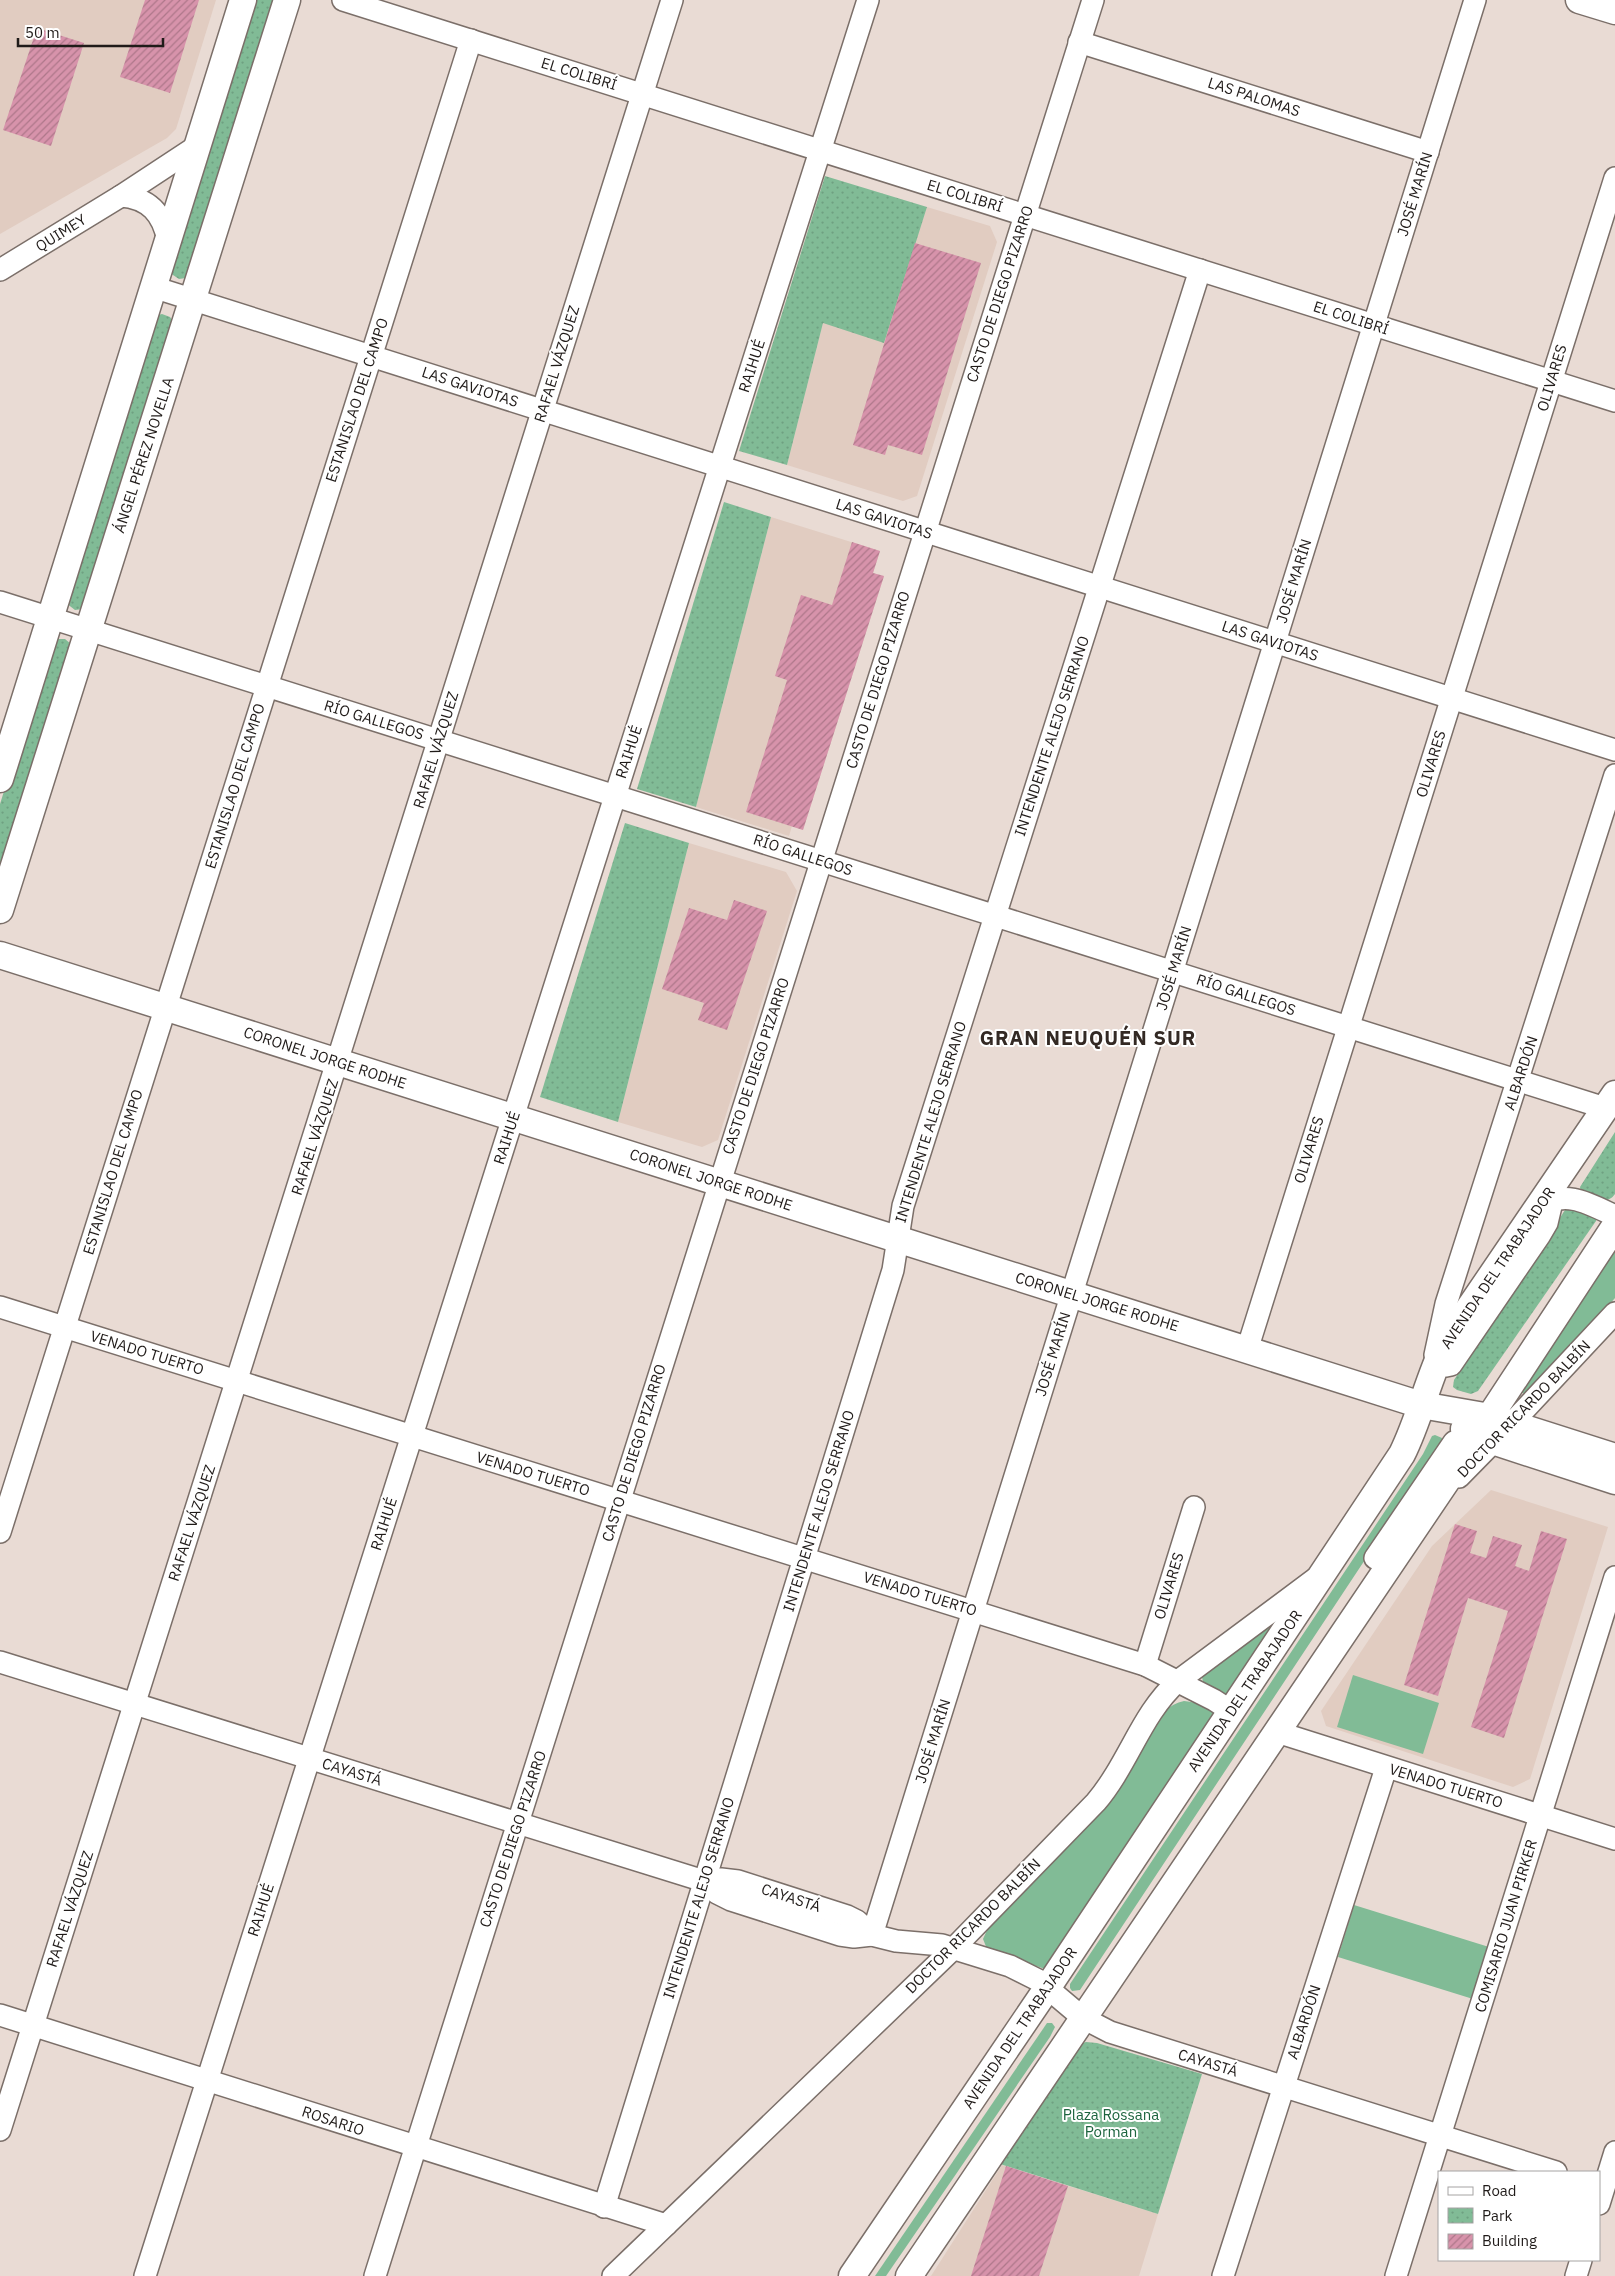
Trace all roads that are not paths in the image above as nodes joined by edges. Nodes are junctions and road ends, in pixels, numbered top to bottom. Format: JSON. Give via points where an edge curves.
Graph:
{"nodes":[{"id":1,"x":243,"y":0,"type":"edge"},
{"id":2,"x":287,"y":0,"type":"edge"},
{"id":3,"x":343,"y":0,"type":"edge"},
{"id":4,"x":672,"y":0,"type":"edge"},
{"id":5,"x":868,"y":0,"type":"edge"},
{"id":6,"x":1093,"y":0,"type":"edge"},
{"id":7,"x":1475,"y":0,"type":"edge"},
{"id":8,"x":1579,"y":0,"type":"edge"},
{"id":9,"x":1615,"y":11,"type":"edge"},
{"id":10,"x":471,"y":40,"type":"junction"},
{"id":11,"x":1079,"y":42,"type":"junction"},
{"id":12,"x":642,"y":94,"type":"junction"},
{"id":13,"x":197,"y":146,"type":"junction"},
{"id":14,"x":820,"y":151,"type":"junction"},
{"id":15,"x":1428,"y":152,"type":"junction"},
{"id":16,"x":1615,"y":178,"type":"edge"},
{"id":17,"x":121,"y":196,"type":"junction"},
{"id":18,"x":1025,"y":215,"type":"junction"},
{"id":19,"x":168,"y":241,"type":"junction"},
{"id":20,"x":0,"y":270,"type":"edge"},
{"id":21,"x":1200,"y":270,"type":"junction"},
{"id":22,"x":153,"y":287,"type":"junction"},
{"id":23,"x":193,"y":299,"type":"junction"},
{"id":24,"x":1374,"y":325,"type":"junction"},
{"id":25,"x":371,"y":356,"type":"junction"},
{"id":26,"x":1551,"y":381,"type":"junction"},
{"id":27,"x":1615,"y":401,"type":"edge"},
{"id":28,"x":543,"y":410,"type":"junction"},
{"id":29,"x":720,"y":466,"type":"junction"},
{"id":30,"x":925,"y":532,"type":"junction"},
{"id":31,"x":1100,"y":587,"type":"junction"},
{"id":32,"x":0,"y":602,"type":"edge"},
{"id":33,"x":50,"y":618,"type":"junction"},
{"id":34,"x":88,"y":630,"type":"junction"},
{"id":35,"x":1275,"y":643,"type":"junction"},
{"id":36,"x":267,"y":686,"type":"junction"},
{"id":37,"x":1452,"y":698,"type":"junction"},
{"id":38,"x":439,"y":740,"type":"junction"},
{"id":39,"x":1615,"y":750,"type":"edge"},
{"id":40,"x":1615,"y":775,"type":"edge"},
{"id":41,"x":0,"y":779,"type":"edge"},
{"id":42,"x":616,"y":796,"type":"junction"},
{"id":43,"x":821,"y":861,"type":"junction"},
{"id":44,"x":0,"y":910,"type":"edge"},
{"id":45,"x":995,"y":916,"type":"junction"},
{"id":46,"x":0,"y":955,"type":"edge"},
{"id":47,"x":1172,"y":972,"type":"junction"},
{"id":48,"x":166,"y":1007,"type":"junction"},
{"id":49,"x":1348,"y":1027,"type":"junction"},
{"id":50,"x":338,"y":1062,"type":"junction"},
{"id":51,"x":1518,"y":1081,"type":"junction"},
{"id":52,"x":1610,"y":1101,"type":"edge"},
{"id":53,"x":513,"y":1118,"type":"junction"},
{"id":54,"x":719,"y":1183,"type":"junction"},
{"id":55,"x":1534,"y":1212,"type":"junction"},
{"id":56,"x":1615,"y":1216,"type":"edge"},
{"id":57,"x":1615,"y":1226,"type":"edge"},
{"id":58,"x":897,"y":1239,"type":"junction"},
{"id":59,"x":1072,"y":1295,"type":"junction"},
{"id":60,"x":0,"y":1307,"type":"edge"},
{"id":61,"x":1615,"y":1313,"type":"edge"},
{"id":62,"x":64,"y":1327,"type":"junction"},
{"id":63,"x":1247,"y":1350,"type":"junction"},
{"id":64,"x":1442,"y":1369,"type":"junction"},
{"id":65,"x":237,"y":1381,"type":"junction"},
{"id":66,"x":1421,"y":1405,"type":"junction"},
{"id":67,"x":1493,"y":1430,"type":"junction"},
{"id":68,"x":412,"y":1436,"type":"junction"},
{"id":69,"x":1615,"y":1457,"type":"edge"},
{"id":70,"x":1615,"y":1480,"type":"edge"},
{"id":71,"x":619,"y":1501,"type":"junction"},
{"id":72,"x":1194,"y":1507,"type":"dead end"},
{"id":73,"x":0,"y":1532,"type":"edge"},
{"id":74,"x":804,"y":1558,"type":"junction"},
{"id":75,"x":1382,"y":1562,"type":"joint"},
{"id":76,"x":1323,"y":1573,"type":"junction"},
{"id":77,"x":1615,"y":1577,"type":"edge"},
{"id":78,"x":973,"y":1611,"type":"junction"},
{"id":79,"x":0,"y":1662,"type":"edge"},
{"id":80,"x":1145,"y":1665,"type":"junction"},
{"id":81,"x":1178,"y":1681,"type":"junction"},
{"id":82,"x":135,"y":1704,"type":"junction"},
{"id":83,"x":1231,"y":1711,"type":"junction"},
{"id":84,"x":1277,"y":1732,"type":"junction"},
{"id":85,"x":309,"y":1758,"type":"junction"},
{"id":86,"x":1386,"y":1768,"type":"junction"},
{"id":87,"x":1540,"y":1815,"type":"junction"},
{"id":88,"x":518,"y":1823,"type":"junction"},
{"id":89,"x":1615,"y":1839,"type":"edge"},
{"id":90,"x":704,"y":1881,"type":"junction"},
{"id":91,"x":872,"y":1935,"type":"junction"},
{"id":92,"x":954,"y":1948,"type":"junction"},
{"id":93,"x":1048,"y":1987,"type":"junction"},
{"id":94,"x":0,"y":2015,"type":"edge"},
{"id":95,"x":1083,"y":2018,"type":"junction"},
{"id":96,"x":33,"y":2026,"type":"junction"},
{"id":97,"x":207,"y":2081,"type":"junction"},
{"id":98,"x":1284,"y":2087,"type":"junction"},
{"id":99,"x":0,"y":2130,"type":"edge"},
{"id":100,"x":1440,"y":2136,"type":"junction"},
{"id":101,"x":415,"y":2147,"type":"junction"},
{"id":102,"x":1615,"y":2152,"type":"edge"},
{"id":103,"x":1553,"y":2171,"type":"edge"},
{"id":104,"x":1604,"y":2192,"type":"edge"},
{"id":105,"x":604,"y":2207,"type":"junction"},
{"id":106,"x":666,"y":2225,"type":"junction"},
{"id":107,"x":1581,"y":2261,"type":"edge"},
{"id":108,"x":145,"y":2276,"type":"edge"},
{"id":109,"x":375,"y":2276,"type":"edge"},
{"id":110,"x":613,"y":2276,"type":"edge"},
{"id":111,"x":852,"y":2276,"type":"edge"},
{"id":112,"x":909,"y":2276,"type":"edge"},
{"id":113,"x":1223,"y":2276,"type":"edge"},
{"id":114,"x":1396,"y":2276,"type":"edge"},
{"id":115,"x":1576,"y":2276,"type":"edge"}],
"edges":[{"from":1,"to":13,"type":"main road"},
{"from":2,"to":23,"type":"main road","name":"ÁNGEL PÉREZ NOVELLA"},
{"from":3,"to":10,"type":"street","name":"EL COLIBRÍ"},
{"from":4,"to":12,"type":"street","name":"RAFAEL VÁZQUEZ"},
{"from":5,"to":14,"type":"street","name":"RAIHUÉ"},
{"from":6,"to":11,"type":"street","name":"CASTO DE DIEGO PIZARRO"},
{"from":7,"to":15,"type":"street","name":"JOSÉ MARÍN"},
{"from":8,"to":9,"type":"main road"},
{"from":10,"to":12,"type":"street","name":"EL COLIBRÍ"},
{"from":10,"to":25,"type":"street","name":"ESTANISLAO DEL CAMPO"},
{"from":11,"to":15,"type":"street","name":"LAS PALOMAS"},
{"from":11,"to":18,"type":"street","name":"CASTO DE DIEGO PIZARRO"},
{"from":12,"to":14,"type":"street","name":"EL COLIBRÍ"},
{"from":12,"to":28,"type":"street","name":"RAFAEL VÁZQUEZ"},
{"from":13,"to":17,"type":"street","name":"QUIMEY"},
{"from":13,"to":19,"type":"main road"},
{"from":14,"to":18,"type":"street","name":"EL COLIBRÍ"},
{"from":14,"to":29,"type":"street","name":"RAIHUÉ"},
{"from":15,"to":24,"type":"street","name":"JOSÉ MARÍN"},
{"from":16,"to":26,"type":"street","name":"OLIVARES"},
{"from":17,"to":19,"type":"street","via":[[147,202],[161,218]]},
{"from":17,"to":20,"type":"street","name":"QUIMEY"},
{"from":18,"to":21,"type":"street","name":"EL COLIBRÍ"},
{"from":18,"to":30,"type":"street","name":"CASTO DE DIEGO PIZARRO"},
{"from":19,"to":22,"type":"main road"},
{"from":21,"to":24,"type":"street","name":"EL COLIBRÍ"},
{"from":21,"to":31,"type":"street","name":"INTENDENTE ALEJO SERRANO"},
{"from":22,"to":23,"type":"street","name":"LAS GAVIOTAS"},
{"from":22,"to":33,"type":"main road"},
{"from":23,"to":25,"type":"street","name":"LAS GAVIOTAS"},
{"from":23,"to":34,"type":"main road","name":"ÁNGEL PÉREZ NOVELLA"},
{"from":24,"to":26,"type":"street","name":"EL COLIBRÍ"},
{"from":24,"to":35,"type":"street","name":"JOSÉ MARÍN"},
{"from":25,"to":28,"type":"street","name":"LAS GAVIOTAS"},
{"from":25,"to":36,"type":"street","name":"ESTANISLAO DEL CAMPO"},
{"from":26,"to":27,"type":"street","name":"EL COLIBRÍ"},
{"from":26,"to":37,"type":"street","name":"OLIVARES"},
{"from":28,"to":29,"type":"street","name":"LAS GAVIOTAS"},
{"from":28,"to":38,"type":"street","name":"RAFAEL VÁZQUEZ"},
{"from":29,"to":30,"type":"street","name":"LAS GAVIOTAS"},
{"from":29,"to":42,"type":"street","name":"RAIHUÉ"},
{"from":30,"to":31,"type":"street","name":"LAS GAVIOTAS"},
{"from":30,"to":43,"type":"street","name":"CASTO DE DIEGO PIZARRO"},
{"from":31,"to":35,"type":"street","name":"LAS GAVIOTAS"},
{"from":31,"to":45,"type":"street","name":"INTENDENTE ALEJO SERRANO"},
{"from":32,"to":33,"type":"street","name":"RÍO GALLEGOS"},
{"from":33,"to":34,"type":"street","name":"RÍO GALLEGOS"},
{"from":33,"to":41,"type":"main road"},
{"from":34,"to":36,"type":"street","name":"RÍO GALLEGOS"},
{"from":34,"to":44,"type":"main road","name":"ÁNGEL PÉREZ NOVELLA"},
{"from":35,"to":37,"type":"street","name":"LAS GAVIOTAS"},
{"from":35,"to":47,"type":"street","name":"JOSÉ MARÍN"},
{"from":36,"to":38,"type":"street","name":"RÍO GALLEGOS"},
{"from":36,"to":48,"type":"street","name":"ESTANISLAO DEL CAMPO"},
{"from":37,"to":39,"type":"street","name":"LAS GAVIOTAS"},
{"from":37,"to":49,"type":"street","name":"OLIVARES"},
{"from":38,"to":42,"type":"street","name":"RÍO GALLEGOS"},
{"from":38,"to":50,"type":"street","name":"RAFAEL VÁZQUEZ"},
{"from":40,"to":51,"type":"street","name":"ALBARDÓN"},
{"from":42,"to":43,"type":"street","name":"RÍO GALLEGOS"},
{"from":42,"to":53,"type":"street","name":"RAIHUÉ"},
{"from":43,"to":45,"type":"street","name":"RÍO GALLEGOS"},
{"from":43,"to":54,"type":"street","name":"CASTO DE DIEGO PIZARRO"},
{"from":45,"to":47,"type":"street","name":"RÍO GALLEGOS"},
{"from":45,"to":58,"type":"street","name":"INTENDENTE ALEJO SERRANO","via":[[903,1206]]},
{"from":46,"to":48,"type":"main road","name":"CORONEL JORGE RODHE"},
{"from":47,"to":49,"type":"street","name":"RÍO GALLEGOS"},
{"from":47,"to":59,"type":"street","name":"JOSÉ MARÍN"},
{"from":48,"to":50,"type":"main road","name":"CORONEL JORGE RODHE"},
{"from":48,"to":62,"type":"street","name":"ESTANISLAO DEL CAMPO"},
{"from":49,"to":51,"type":"street","name":"RÍO GALLEGOS"},
{"from":49,"to":63,"type":"street","name":"OLIVARES"},
{"from":50,"to":53,"type":"main road","name":"CORONEL JORGE RODHE"},
{"from":50,"to":65,"type":"street","name":"RAFAEL VÁZQUEZ"},
{"from":51,"to":52,"type":"street","name":"RÍO GALLEGOS"},
{"from":51,"to":64,"type":"street","name":"ALBARDÓN","via":[[1446,1304]]},
{"from":52,"to":55,"type":"main road","name":"AVENIDA DEL TRABAJADOR"},
{"from":53,"to":54,"type":"main road","name":"CORONEL JORGE RODHE"},
{"from":53,"to":68,"type":"street","name":"RAIHUÉ"},
{"from":54,"to":58,"type":"main road","name":"CORONEL JORGE RODHE"},
{"from":54,"to":71,"type":"street","name":"CASTO DE DIEGO PIZARRO"},
{"from":55,"to":56,"type":"street","via":[[1551,1201],[1567,1198],[1580,1200]]},
{"from":55,"to":64,"type":"main road","name":"AVENIDA DEL TRABAJADOR","via":[[1455,1328]]},
{"from":57,"to":67,"type":"main road"},
{"from":58,"to":59,"type":"main road","name":"CORONEL JORGE RODHE"},
{"from":58,"to":74,"type":"street","name":"INTENDENTE ALEJO SERRANO","via":[[893,1270]]},
{"from":59,"to":63,"type":"main road","name":"CORONEL JORGE RODHE"},
{"from":59,"to":78,"type":"street","name":"JOSÉ MARÍN"},
{"from":60,"to":62,"type":"street","name":"VENADO TUERTO"},
{"from":61,"to":67,"type":"street","name":"DOCTOR RICARDO BALBÍN"},
{"from":62,"to":65,"type":"street","name":"VENADO TUERTO"},
{"from":62,"to":73,"type":"street","name":"ESTANISLAO DEL CAMPO"},
{"from":63,"to":66,"type":"main road","name":"CORONEL JORGE RODHE"},
{"from":64,"to":64,"type":"street","via":[[1446,1366],[1445,1360],[1551,1206],[1540,1236]]},
{"from":64,"to":66,"type":"main road","name":"AVENIDA DEL TRABAJADOR"},
{"from":65,"to":68,"type":"street","name":"VENADO TUERTO"},
{"from":65,"to":82,"type":"street","name":"RAFAEL VÁZQUEZ"},
{"from":66,"to":67,"type":"main road","name":"CORONEL JORGE RODHE"},
{"from":66,"to":76,"type":"main road","name":"AVENIDA DEL TRABAJADOR","via":[[1402,1454]]},
{"from":67,"to":69,"type":"main road","name":"CORONEL JORGE RODHE"},
{"from":67,"to":70,"type":"main road","name":"CORONEL JORGE RODHE"},
{"from":67,"to":84,"type":"main road","via":[[1432,1504]]},
{"from":68,"to":71,"type":"street","name":"VENADO TUERTO"},
{"from":68,"to":85,"type":"street","name":"RAIHUÉ"},
{"from":71,"to":74,"type":"street","name":"VENADO TUERTO"},
{"from":71,"to":88,"type":"street","name":"CASTO DE DIEGO PIZARRO"},
{"from":72,"to":80,"type":"street","name":"OLIVARES"},
{"from":74,"to":78,"type":"street","name":"VENADO TUERTO"},
{"from":74,"to":90,"type":"street","name":"INTENDENTE ALEJO SERRANO"},
{"from":75,"to":75,"type":"street","via":[[1375,1558],[1452,1443],[1458,1443],[1459,1448]]},
{"from":76,"to":81,"type":"street","name":"DOCTOR RICARDO BALBÍN"},
{"from":76,"to":83,"type":"main road","name":"AVENIDA DEL TRABAJADOR"},
{"from":77,"to":87,"type":"street","name":"COMISARIO JUAN PIRKER"},
{"from":78,"to":80,"type":"street","name":"VENADO TUERTO"},
{"from":78,"to":91,"type":"street","name":"JOSÉ MARÍN"},
{"from":79,"to":82,"type":"street","name":"CAYASTÁ"},
{"from":80,"to":81,"type":"street","name":"VENADO TUERTO"},
{"from":81,"to":83,"type":"street","name":"VENADO TUERTO"},
{"from":81,"to":92,"type":"street","name":"DOCTOR RICARDO BALBÍN","via":[[1151,1711],[1106,1791]]},
{"from":82,"to":85,"type":"street","name":"CAYASTÁ"},
{"from":82,"to":96,"type":"street","name":"RAFAEL VÁZQUEZ"},
{"from":83,"to":93,"type":"main road","name":"AVENIDA DEL TRABAJADOR"},
{"from":84,"to":86,"type":"street","name":"VENADO TUERTO"},
{"from":84,"to":95,"type":"main road"},
{"from":85,"to":88,"type":"street","name":"CAYASTÁ"},
{"from":85,"to":97,"type":"street","name":"RAIHUÉ"},
{"from":86,"to":87,"type":"street","name":"VENADO TUERTO"},
{"from":86,"to":98,"type":"street","name":"ALBARDÓN"},
{"from":87,"to":89,"type":"street","name":"VENADO TUERTO"},
{"from":87,"to":100,"type":"street","name":"COMISARIO JUAN PIRKER"},
{"from":88,"to":90,"type":"street","name":"CAYASTÁ"},
{"from":88,"to":101,"type":"street","name":"CASTO DE DIEGO PIZARRO"},
{"from":90,"to":91,"type":"street","name":"CAYASTÁ","via":[[738,1881],[852,1918]]},
{"from":90,"to":105,"type":"street","name":"INTENDENTE ALEJO SERRANO"},
{"from":91,"to":92,"type":"street","name":"CAYASTÁ"},
{"from":92,"to":93,"type":"street","name":"CAYASTÁ","via":[[1018,1970]]},
{"from":92,"to":106,"type":"street","name":"DOCTOR RICARDO BALBÍN"},
{"from":93,"to":95,"type":"street","name":"CAYASTÁ"},
{"from":93,"to":111,"type":"main road","name":"AVENIDA DEL TRABAJADOR"},
{"from":94,"to":96,"type":"street","name":"ROSARIO"},
{"from":95,"to":98,"type":"street","name":"CAYASTÁ","via":[[1110,2032]]},
{"from":95,"to":112,"type":"main road"},
{"from":96,"to":97,"type":"street","name":"ROSARIO"},
{"from":96,"to":99,"type":"street","name":"RAFAEL VÁZQUEZ"},
{"from":97,"to":101,"type":"street","name":"ROSARIO"},
{"from":97,"to":108,"type":"street","name":"RAIHUÉ"},
{"from":98,"to":100,"type":"street","name":"CAYASTÁ"},
{"from":98,"to":113,"type":"street","name":"ALBARDÓN"},
{"from":100,"to":103,"type":"street","name":"CAYASTÁ"},
{"from":100,"to":114,"type":"street","name":"COMISARIO JUAN PIRKER"},
{"from":101,"to":105,"type":"street","name":"ROSARIO"},
{"from":101,"to":109,"type":"street","name":"CASTO DE DIEGO PIZARRO"},
{"from":102,"to":104,"type":"street"},
{"from":105,"to":106,"type":"street","name":"ROSARIO"},
{"from":106,"to":110,"type":"street","name":"DOCTOR RICARDO BALBÍN"},
{"from":107,"to":115,"type":"street"}]}
